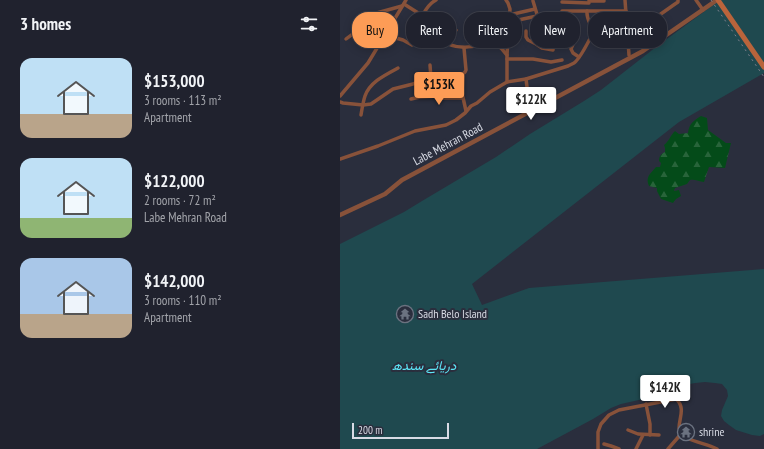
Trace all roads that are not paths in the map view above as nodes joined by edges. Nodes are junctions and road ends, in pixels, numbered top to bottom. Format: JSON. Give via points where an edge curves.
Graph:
{"nodes":[{"id":1,"x":406,"y":0,"type":"edge"},
{"id":2,"x":436,"y":0,"type":"edge"},
{"id":3,"x":506,"y":0,"type":"edge"},
{"id":4,"x":625,"y":0,"type":"edge"},
{"id":5,"x":678,"y":0,"type":"edge"},
{"id":6,"x":696,"y":0,"type":"edge"},
{"id":7,"x":717,"y":0,"type":"edge"},
{"id":8,"x":533,"y":1,"type":"edge"},
{"id":9,"x":589,"y":1,"type":"edge"},
{"id":10,"x":604,"y":1,"type":"edge"},
{"id":11,"x":562,"y":2,"type":"dead end"},
{"id":12,"x":403,"y":5,"type":"junction"},
{"id":13,"x":535,"y":9,"type":"junction"},
{"id":14,"x":703,"y":10,"type":"junction"},
{"id":15,"x":562,"y":11,"type":"dead end"},
{"id":16,"x":588,"y":11,"type":"junction"},
{"id":17,"x":603,"y":11,"type":"junction"},
{"id":18,"x":626,"y":11,"type":"joint"},
{"id":19,"x":416,"y":12,"type":"edge"},
{"id":20,"x":426,"y":12,"type":"edge"},
{"id":21,"x":510,"y":12,"type":"edge"},
{"id":22,"x":522,"y":12,"type":"edge"},
{"id":23,"x":536,"y":12,"type":"edge"},
{"id":24,"x":664,"y":12,"type":"edge"},
{"id":25,"x":398,"y":13,"type":"edge"},
{"id":26,"x":588,"y":21,"type":"edge"},
{"id":27,"x":526,"y":31,"type":"dead end"},
{"id":28,"x":346,"y":39,"type":"dead end"},
{"id":29,"x":530,"y":41,"type":"edge"},
{"id":30,"x":588,"y":41,"type":"edge"},
{"id":31,"x":456,"y":47,"type":"edge"},
{"id":32,"x":377,"y":48,"type":"edge"},
{"id":33,"x":464,"y":48,"type":"joint"},
{"id":34,"x":502,"y":48,"type":"edge"},
{"id":35,"x":508,"y":48,"type":"edge"},
{"id":36,"x":542,"y":48,"type":"edge"},
{"id":37,"x":553,"y":48,"type":"edge"},
{"id":38,"x":572,"y":48,"type":"edge"},
{"id":39,"x":628,"y":48,"type":"edge"},
{"id":40,"x":629,"y":55,"type":"dead end"},
{"id":41,"x":507,"y":57,"type":"junction"},
{"id":42,"x":580,"y":57,"type":"junction"},
{"id":43,"x":562,"y":60,"type":"dead end"},
{"id":44,"x":430,"y":65,"type":"dead end"},
{"id":45,"x":764,"y":67,"type":"edge"},
{"id":46,"x":398,"y":68,"type":"dead end"},
{"id":47,"x":431,"y":79,"type":"junction"},
{"id":48,"x":526,"y":79,"type":"junction"},
{"id":49,"x":508,"y":82,"type":"junction"},
{"id":50,"x":340,"y":96,"type":"edge"},
{"id":51,"x":437,"y":96,"type":"junction"},
{"id":52,"x":462,"y":98,"type":"junction"},
{"id":53,"x":411,"y":99,"type":"dead end"},
{"id":54,"x":340,"y":102,"type":"edge"},
{"id":55,"x":363,"y":105,"type":"junction"},
{"id":56,"x":534,"y":110,"type":"junction"},
{"id":57,"x":466,"y":111,"type":"junction"},
{"id":58,"x":361,"y":115,"type":"dead end"},
{"id":59,"x":340,"y":159,"type":"edge"},
{"id":60,"x":340,"y":215,"type":"edge"},
{"id":61,"x":646,"y":404,"type":"junction"},
{"id":62,"x":628,"y":430,"type":"dead end"},
{"id":63,"x":681,"y":434,"type":"junction"},
{"id":64,"x":643,"y":435,"type":"junction"},
{"id":65,"x":650,"y":435,"type":"junction"},
{"id":66,"x":659,"y":435,"type":"dead end"},
{"id":67,"x":604,"y":444,"type":"dead end"},
{"id":68,"x":598,"y":449,"type":"edge"},
{"id":69,"x":619,"y":449,"type":"edge"},
{"id":70,"x":636,"y":449,"type":"edge"},
{"id":71,"x":668,"y":449,"type":"edge"},
{"id":72,"x":718,"y":449,"type":"edge"}],
"edges":[{"from":1,"to":12,"type":"street"},
{"from":2,"to":20,"type":"street"},
{"from":3,"to":21,"type":"street"},
{"from":4,"to":18,"type":"street"},
{"from":5,"to":24,"type":"street"},
{"from":6,"to":14,"type":"street"},
{"from":7,"to":14,"type":"street","name":"Labe Mehran Road"},
{"from":7,"to":45,"type":"main road"},
{"from":8,"to":13,"type":"street"},
{"from":9,"to":10,"type":"street"},
{"from":9,"to":11,"type":"street"},
{"from":9,"to":16,"type":"street"},
{"from":10,"to":17,"type":"street"},
{"from":12,"to":19,"type":"street"},
{"from":12,"to":25,"type":"street"},
{"from":12,"to":28,"type":"street","via":[[369,16],[362,26]]},
{"from":13,"to":22,"type":"street"},
{"from":13,"to":23,"type":"street"},
{"from":14,"to":56,"type":"street","name":"Labe Mehran Road","via":[[644,51]]},
{"from":15,"to":16,"type":"street"},
{"from":16,"to":17,"type":"street"},
{"from":16,"to":26,"type":"street"},
{"from":17,"to":18,"type":"street"},
{"from":27,"to":29,"type":"street","via":[[526,37]]},
{"from":30,"to":42,"type":"street"},
{"from":31,"to":33,"type":"street"},
{"from":32,"to":50,"type":"street","via":[[368,63]]},
{"from":33,"to":52,"type":"street","via":[[466,70],[463,74]]},
{"from":34,"to":41,"type":"street"},
{"from":35,"to":41,"type":"street"},
{"from":36,"to":37,"type":"street"},
{"from":38,"to":42,"type":"street","via":[[573,53]]},
{"from":39,"to":40,"type":"street"},
{"from":41,"to":43,"type":"street","via":[[551,62]]},
{"from":41,"to":49,"type":"street"},
{"from":42,"to":48,"type":"street","via":[[568,66]]},
{"from":44,"to":47,"type":"street"},
{"from":46,"to":55,"type":"street","via":[[373,84],[366,93]]},
{"from":47,"to":51,"type":"street","via":[[437,80]]},
{"from":47,"to":55,"type":"street","via":[[393,89],[371,104]]},
{"from":48,"to":49,"type":"street"},
{"from":48,"to":56,"type":"street"},
{"from":49,"to":57,"type":"street"},
{"from":51,"to":52,"type":"street","via":[[442,99]]},
{"from":51,"to":53,"type":"street"},
{"from":52,"to":57,"type":"street"},
{"from":54,"to":55,"type":"street"},
{"from":55,"to":58,"type":"street"},
{"from":56,"to":60,"type":"street","name":"Labe Mehran Road","via":[[402,180],[385,194]]},
{"from":57,"to":59,"type":"street","via":[[446,125],[415,131]]},
{"from":61,"to":63,"type":"street","via":[[678,400],[682,409],[679,426]]},
{"from":61,"to":65,"type":"street"},
{"from":61,"to":68,"type":"street","via":[[609,415],[598,432]]},
{"from":62,"to":64,"type":"street"},
{"from":63,"to":71,"type":"street"},
{"from":63,"to":72,"type":"street"},
{"from":64,"to":65,"type":"street"},
{"from":64,"to":70,"type":"street"},
{"from":65,"to":66,"type":"street"},
{"from":67,"to":69,"type":"street"}]}
